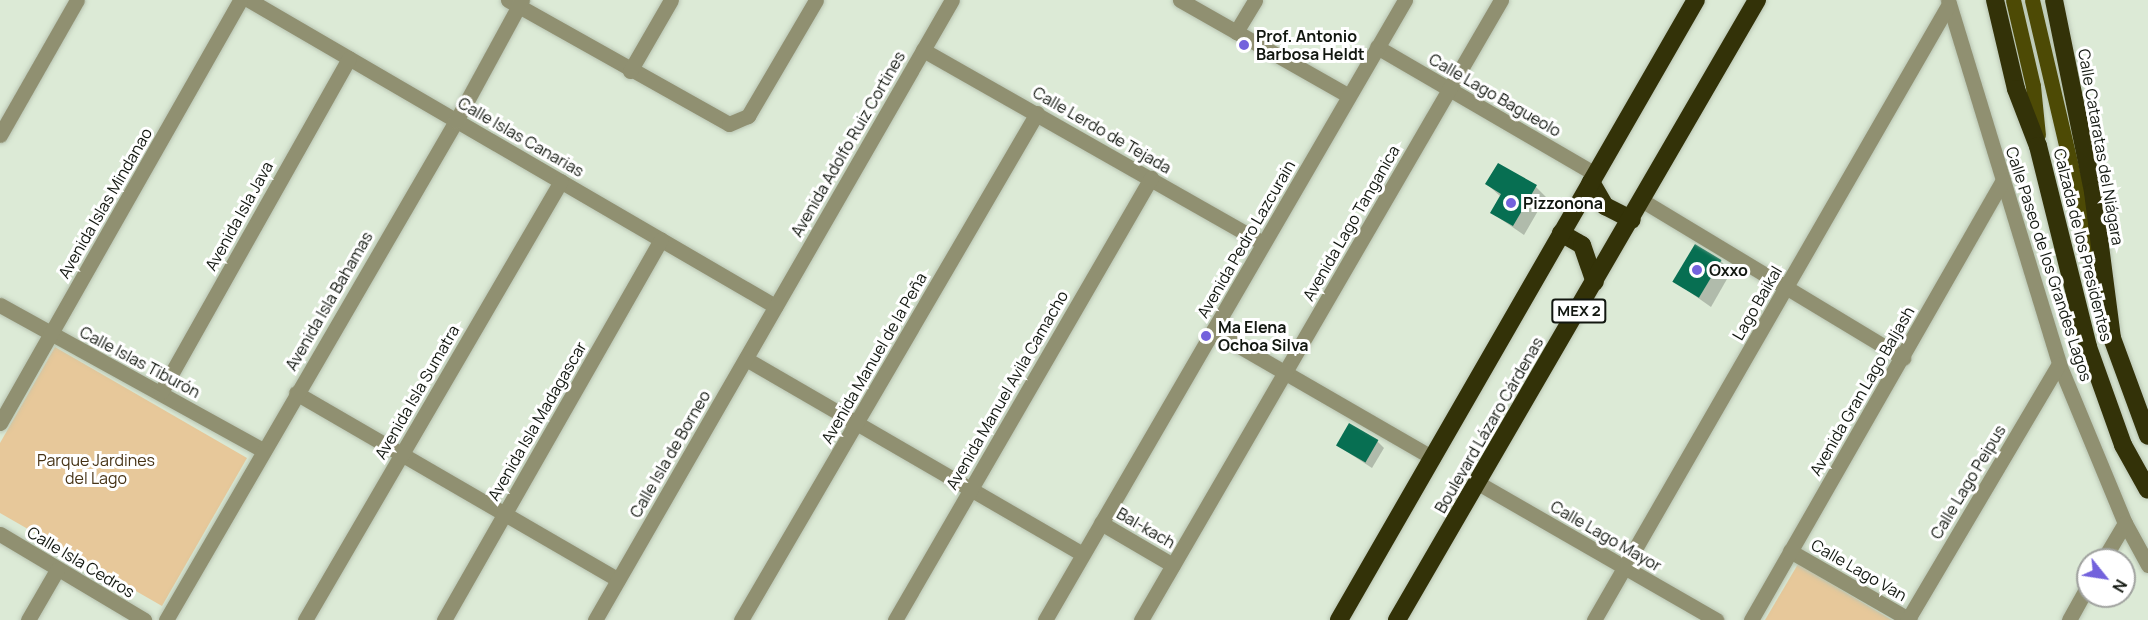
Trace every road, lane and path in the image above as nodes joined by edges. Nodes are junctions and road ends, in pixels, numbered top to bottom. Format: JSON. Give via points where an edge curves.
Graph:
{"nodes":[{"id":1,"x":77,"y":0,"type":"edge"},
{"id":2,"x":240,"y":0,"type":"edge"},
{"id":3,"x":249,"y":0,"type":"edge"},
{"id":4,"x":671,"y":0,"type":"edge"},
{"id":5,"x":816,"y":0,"type":"edge"},
{"id":6,"x":952,"y":0,"type":"edge"},
{"id":7,"x":1180,"y":0,"type":"edge"},
{"id":8,"x":1255,"y":0,"type":"edge"},
{"id":9,"x":1405,"y":0,"type":"edge"},
{"id":10,"x":1501,"y":0,"type":"edge"},
{"id":11,"x":1696,"y":0,"type":"edge"},
{"id":12,"x":1757,"y":0,"type":"edge"},
{"id":13,"x":1995,"y":0,"type":"edge"},
{"id":14,"x":2013,"y":0,"type":"edge"},
{"id":15,"x":2032,"y":0,"type":"edge"},
{"id":16,"x":2054,"y":0,"type":"edge"},
{"id":17,"x":516,"y":2,"type":"edge"},
{"id":18,"x":1949,"y":2,"type":"edge"},
{"id":19,"x":1236,"y":32,"type":"junction"},
{"id":20,"x":1377,"y":47,"type":"junction"},
{"id":21,"x":923,"y":50,"type":"junction"},
{"id":22,"x":349,"y":58,"type":"junction"},
{"id":23,"x":630,"y":71,"type":"junction"},
{"id":24,"x":1450,"y":89,"type":"junction"},
{"id":25,"x":1349,"y":96,"type":"junction"},
{"id":26,"x":1037,"y":113,"type":"junction"},
{"id":27,"x":456,"y":121,"type":"junction"},
{"id":28,"x":0,"y":135,"type":"edge"},
{"id":29,"x":2038,"y":146,"type":"junction"},
{"id":30,"x":1151,"y":178,"type":"junction"},
{"id":31,"x":1593,"y":178,"type":"junction"},
{"id":32,"x":2003,"y":180,"type":"junction"},
{"id":33,"x":561,"y":181,"type":"junction"},
{"id":34,"x":1643,"y":201,"type":"junction"},
{"id":35,"x":1632,"y":220,"type":"junction"},
{"id":36,"x":1561,"y":233,"type":"junction"},
{"id":37,"x":661,"y":239,"type":"junction"},
{"id":38,"x":1263,"y":243,"type":"junction"},
{"id":39,"x":1596,"y":282,"type":"junction"},
{"id":40,"x":1788,"y":287,"type":"junction"},
{"id":41,"x":0,"y":305,"type":"edge"},
{"id":42,"x":775,"y":306,"type":"junction"},
{"id":43,"x":1213,"y":331,"type":"junction"},
{"id":44,"x":51,"y":335,"type":"junction"},
{"id":45,"x":2112,"y":338,"type":"junction"},
{"id":46,"x":1903,"y":358,"type":"junction"},
{"id":47,"x":746,"y":359,"type":"junction"},
{"id":48,"x":2059,"y":364,"type":"junction"},
{"id":49,"x":1285,"y":371,"type":"junction"},
{"id":50,"x":161,"y":392,"type":"junction"},
{"id":51,"x":296,"y":393,"type":"junction"},
{"id":52,"x":857,"y":422,"type":"junction"},
{"id":53,"x":0,"y":423,"type":"edge"},
{"id":54,"x":2148,"y":436,"type":"edge"},
{"id":55,"x":263,"y":450,"type":"junction"},
{"id":56,"x":402,"y":454,"type":"junction"},
{"id":57,"x":1433,"y":458,"type":"junction"},
{"id":58,"x":1478,"y":483,"type":"junction"},
{"id":59,"x":970,"y":490,"type":"junction"},
{"id":60,"x":2148,"y":490,"type":"edge"},
{"id":61,"x":505,"y":513,"type":"junction"},
{"id":62,"x":1101,"y":523,"type":"junction"},
{"id":63,"x":2124,"y":523,"type":"junction"},
{"id":64,"x":0,"y":534,"type":"edge"},
{"id":65,"x":2110,"y":548,"type":"edge"},
{"id":66,"x":1790,"y":551,"type":"junction"},
{"id":67,"x":1083,"y":554,"type":"junction"},
{"id":68,"x":1173,"y":565,"type":"junction"},
{"id":69,"x":2148,"y":565,"type":"edge"},
{"id":70,"x":1624,"y":567,"type":"junction"},
{"id":71,"x":57,"y":570,"type":"junction"},
{"id":72,"x":618,"y":580,"type":"junction"},
{"id":73,"x":1909,"y":619,"type":"edge"},
{"id":74,"x":28,"y":620,"type":"edge"},
{"id":75,"x":144,"y":620,"type":"edge"},
{"id":76,"x":166,"y":620,"type":"edge"},
{"id":77,"x":305,"y":620,"type":"edge"},
{"id":78,"x":444,"y":620,"type":"edge"},
{"id":79,"x":595,"y":620,"type":"edge"},
{"id":80,"x":741,"y":620,"type":"edge"},
{"id":81,"x":895,"y":620,"type":"edge"},
{"id":82,"x":1045,"y":620,"type":"edge"},
{"id":83,"x":1141,"y":620,"type":"edge"},
{"id":84,"x":1339,"y":620,"type":"edge"},
{"id":85,"x":1397,"y":620,"type":"edge"},
{"id":86,"x":1594,"y":620,"type":"edge"},
{"id":87,"x":1716,"y":620,"type":"edge"},
{"id":88,"x":1751,"y":620,"type":"edge"}],
"edges":[{"from":1,"to":28,"type":"street"},
{"from":2,"to":44,"type":"street","name":"Avenida Islas Mindanao"},
{"from":3,"to":22,"type":"street","name":"Calle Islas Canarias"},
{"from":4,"to":23,"type":"street"},
{"from":5,"to":23,"type":"street","via":[[743,120],[722,123]]},
{"from":6,"to":21,"type":"street","name":"Avenida Adolfo Ruiz Cortines"},
{"from":7,"to":19,"type":"street"},
{"from":8,"to":19,"type":"street"},
{"from":9,"to":20,"type":"street","name":"Avenida Pedro Lazcurain"},
{"from":10,"to":24,"type":"street","name":"Avenida Lago Tanganica"},
{"from":11,"to":31,"type":"highway","name":"Boulevard Lázaro Cárdenas","number":"MEX 2"},
{"from":12,"to":34,"type":"highway","name":"Boulevard Lázaro Cárdenas","number":"MEX 2"},
{"from":13,"to":29,"type":"highway","via":[[2016,89]]},
{"from":14,"to":29,"type":"main road","name":"Calzada de los Presidentes","via":[[2033,86]]},
{"from":15,"to":45,"type":"main road","name":"Calzada de los Presidentes"},
{"from":16,"to":45,"type":"highway","name":"Calle Cataratas del Niágara","via":[[2093,192]]},
{"from":17,"to":23,"type":"street"},
{"from":17,"to":27,"type":"street","name":"Avenida Isla Bahamas"},
{"from":18,"to":32,"type":"street","name":"Calle Paseo de los Grandes Lagos"},
{"from":18,"to":40,"type":"street","name":"Lago Baikal"},
{"from":19,"to":25,"type":"street"},
{"from":20,"to":24,"type":"street","name":"Calle Lago Bagueolo"},
{"from":20,"to":25,"type":"street","name":"Avenida Pedro Lazcurain"},
{"from":21,"to":26,"type":"street","name":"Calle Lerdo de Tejada"},
{"from":21,"to":42,"type":"street","name":"Avenida Adolfo Ruiz Cortines"},
{"from":22,"to":27,"type":"street","name":"Calle Islas Canarias"},
{"from":22,"to":50,"type":"street","name":"Avenida Isla Java"},
{"from":24,"to":31,"type":"street","name":"Calle Lago Bagueolo"},
{"from":24,"to":49,"type":"street","name":"Avenida Lago Tanganica"},
{"from":25,"to":38,"type":"street","name":"Avenida Pedro Lazcurain"},
{"from":26,"to":30,"type":"street","name":"Calle Lerdo de Tejada"},
{"from":26,"to":52,"type":"street","name":"Avenida Manuel de la Peña"},
{"from":27,"to":33,"type":"street","name":"Calle Islas Canarias"},
{"from":27,"to":51,"type":"street","name":"Avenida Isla Bahamas"},
{"from":29,"to":60,"type":"highway","name":"Calzada de los Presidentes","via":[[2088,347],[2123,445]]},
{"from":30,"to":38,"type":"street","name":"Calle Lerdo de Tejada"},
{"from":30,"to":59,"type":"street","name":"Avenida Manuel Avila Camacho"},
{"from":31,"to":35,"type":"highway","via":[[1605,206]]},
{"from":31,"to":36,"type":"highway","name":"Boulevard Lázaro Cárdenas","number":"MEX 2"},
{"from":32,"to":46,"type":"street","name":"Avenida Gran Lago Baljash"},
{"from":32,"to":48,"type":"street","name":"Calle Paseo de los Grandes Lagos"},
{"from":33,"to":37,"type":"street","name":"Calle Islas Canarias"},
{"from":33,"to":56,"type":"street","name":"Avenida Isla Sumatra"},
{"from":34,"to":35,"type":"highway","name":"Boulevard Lázaro Cárdenas","number":"MEX 2"},
{"from":34,"to":40,"type":"street"},
{"from":35,"to":39,"type":"highway","name":"Boulevard Lázaro Cárdenas","number":"MEX 2"},
{"from":36,"to":39,"type":"highway","via":[[1582,245]]},
{"from":36,"to":57,"type":"highway","name":"Boulevard Lázaro Cárdenas","number":"MEX 2"},
{"from":37,"to":42,"type":"street","name":"Calle Islas Canarias"},
{"from":37,"to":61,"type":"street","name":"Avenida Isla Madagascar"},
{"from":38,"to":43,"type":"street","name":"Avenida Pedro Lazcurain"},
{"from":39,"to":58,"type":"highway","name":"Boulevard Lázaro Cárdenas","number":"MEX 2"},
{"from":40,"to":46,"type":"street"},
{"from":40,"to":70,"type":"street","name":"Lago Baikal"},
{"from":41,"to":44,"type":"street","name":"Calle Islas Tiburón"},
{"from":42,"to":47,"type":"street","name":"Calle Isla de Borneo"},
{"from":43,"to":49,"type":"street"},
{"from":43,"to":62,"type":"street","name":"Avenida Pedro Lazcurain"},
{"from":44,"to":50,"type":"street","name":"Calle Islas Tiburón"},
{"from":44,"to":53,"type":"street","name":"Avenida Islas Mindanao"},
{"from":45,"to":54,"type":"highway","name":"Calzada de los Presidentes"},
{"from":46,"to":66,"type":"street","name":"Avenida Gran Lago Baljash"},
{"from":47,"to":52,"type":"street"},
{"from":47,"to":72,"type":"street","name":"Calle Isla de Borneo"},
{"from":48,"to":63,"type":"street","name":"Calle Paseo de los Grandes Lagos"},
{"from":48,"to":73,"type":"street","name":"Calle Lago Peipus"},
{"from":49,"to":57,"type":"street"},
{"from":49,"to":68,"type":"street","name":"Avenida Lago Tanganica"},
{"from":50,"to":55,"type":"street","name":"Calle Islas Tiburón"},
{"from":51,"to":55,"type":"street","name":"Avenida Isla Bahamas"},
{"from":51,"to":56,"type":"street"},
{"from":52,"to":59,"type":"street"},
{"from":52,"to":80,"type":"street","name":"Avenida Manuel de la Peña"},
{"from":55,"to":76,"type":"street","name":"Avenida Isla Bahamas"},
{"from":56,"to":61,"type":"street"},
{"from":56,"to":77,"type":"street","name":"Avenida Isla Sumatra"},
{"from":57,"to":84,"type":"highway","name":"Boulevard Lázaro Cárdenas","number":"MEX 2"},
{"from":58,"to":70,"type":"street","name":"Calle Lago Mayor"},
{"from":58,"to":85,"type":"highway","name":"Boulevard Lázaro Cárdenas","number":"MEX 2"},
{"from":59,"to":67,"type":"street"},
{"from":59,"to":81,"type":"street","name":"Avenida Manuel Avila Camacho"},
{"from":61,"to":72,"type":"street"},
{"from":61,"to":78,"type":"street","name":"Avenida Isla Madagascar"},
{"from":62,"to":67,"type":"street","name":"Avenida Pedro Lazcurain"},
{"from":62,"to":68,"type":"street","name":"Bal-kach"},
{"from":63,"to":65,"type":"street"},
{"from":63,"to":69,"type":"street","name":"Calle Paseo de los Grandes Lagos"},
{"from":64,"to":71,"type":"street","name":"Calle Isla Cedros"},
{"from":66,"to":73,"type":"street","name":"Calle Lago Van"},
{"from":66,"to":88,"type":"street","name":"Avenida Gran Lago Baljash"},
{"from":67,"to":82,"type":"street","name":"Avenida Pedro Lazcurain"},
{"from":68,"to":83,"type":"street","name":"Avenida Lago Tanganica"},
{"from":70,"to":86,"type":"street","name":"Lago Baikal"},
{"from":70,"to":87,"type":"street","name":"Calle Lago Mayor"},
{"from":71,"to":74,"type":"street"},
{"from":71,"to":75,"type":"street","name":"Calle Isla Cedros"},
{"from":72,"to":79,"type":"street","name":"Calle Isla de Borneo"}]}
